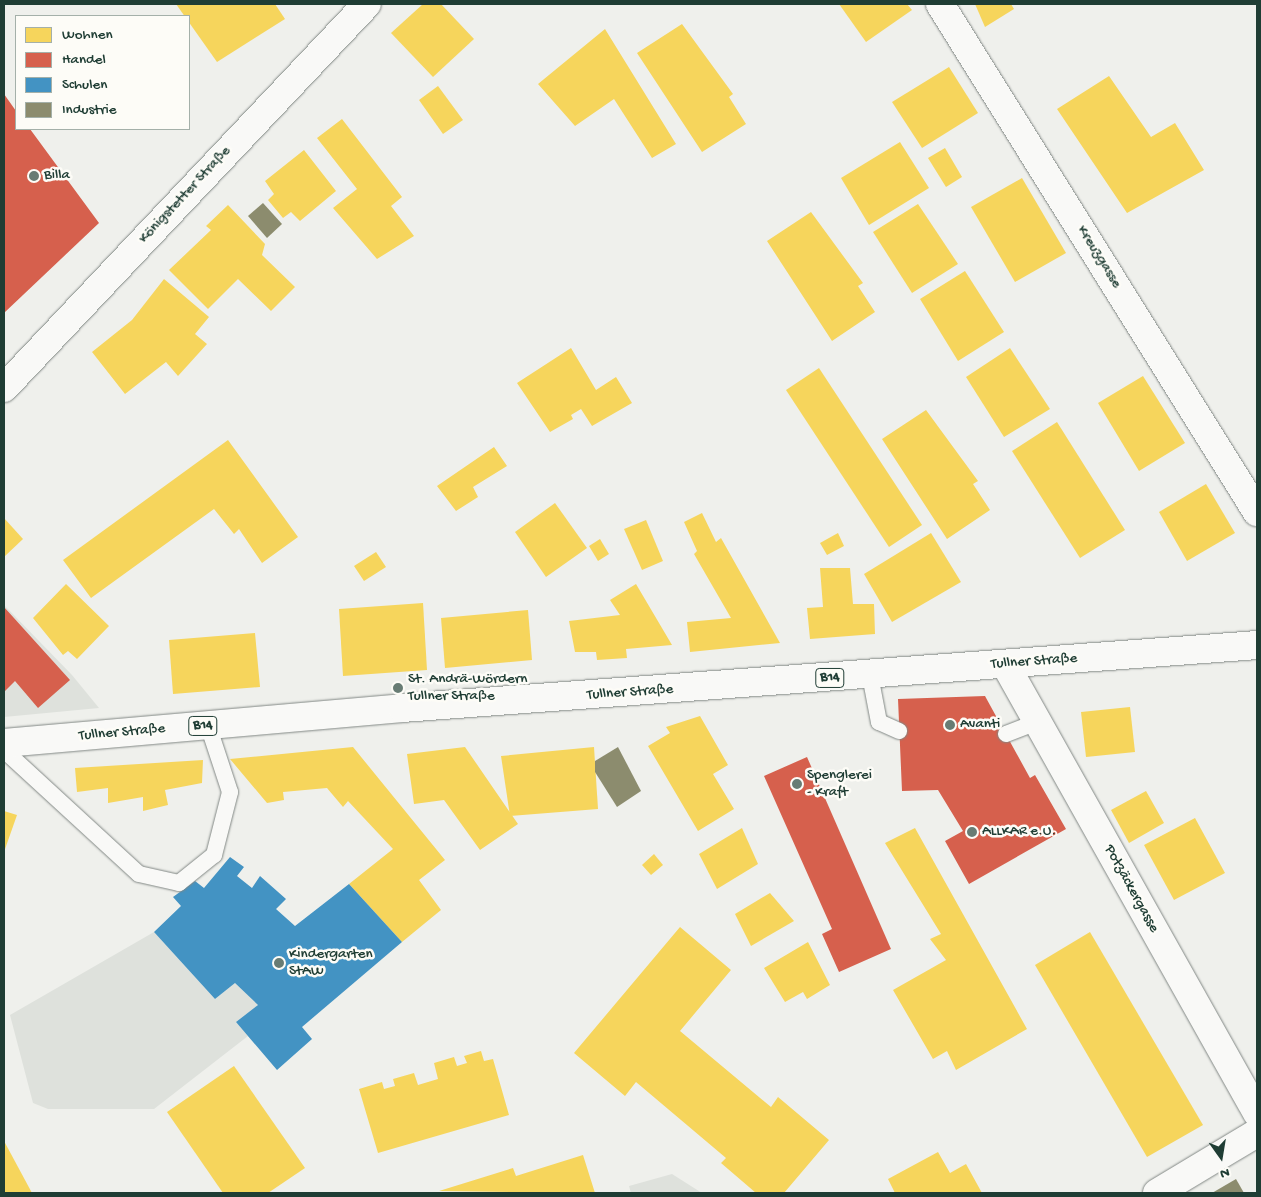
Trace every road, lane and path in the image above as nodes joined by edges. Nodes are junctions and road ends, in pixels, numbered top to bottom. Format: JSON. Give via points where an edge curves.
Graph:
{"nodes":[{"id":1,"x":368,"y":4,"type":"edge"},
{"id":2,"x":940,"y":4,"type":"edge"},
{"id":3,"x":4,"y":388,"type":"edge"},
{"id":4,"x":1257,"y":512,"type":"edge"},
{"id":5,"x":1257,"y":645,"type":"edge"},
{"id":6,"x":1005,"y":664,"type":"junction"},
{"id":7,"x":870,"y":675,"type":"junction"},
{"id":8,"x":1038,"y":722,"type":"junction"},
{"id":9,"x":208,"y":725,"type":"junction"},
{"id":10,"x":899,"y":731,"type":"dead end"},
{"id":11,"x":1006,"y":734,"type":"dead end"},
{"id":12,"x":4,"y":743,"type":"edge"},
{"id":13,"x":4,"y":750,"type":"edge"},
{"id":14,"x":1257,"y":1113,"type":"edge"},
{"id":15,"x":1257,"y":1134,"type":"edge"},
{"id":16,"x":1157,"y":1193,"type":"edge"}],
"edges":[{"from":1,"to":3,"type":"main road","name":"Königstetter Straße"},
{"from":2,"to":4,"type":"main road","name":"Kreuzgasse"},
{"from":5,"to":6,"type":"main road","name":"Tullner Straße","number":"B14"},
{"from":6,"to":7,"type":"main road","name":"Tullner Straße","number":"B14"},
{"from":6,"to":8,"type":"main road","name":"Potzäckergasse"},
{"from":7,"to":9,"type":"main road","name":"Tullner Straße","number":"B14"},
{"from":7,"to":10,"type":"lane","via":[[879,722]]},
{"from":8,"to":11,"type":"lane"},
{"from":8,"to":14,"type":"main road","name":"Potzäckergasse"},
{"from":9,"to":12,"type":"main road","name":"Tullner Straße","number":"B14"},
{"from":9,"to":13,"type":"lane","via":[[230,792],[214,855],[179,883],[139,874]]},
{"from":15,"to":16,"type":"main road"}]}
